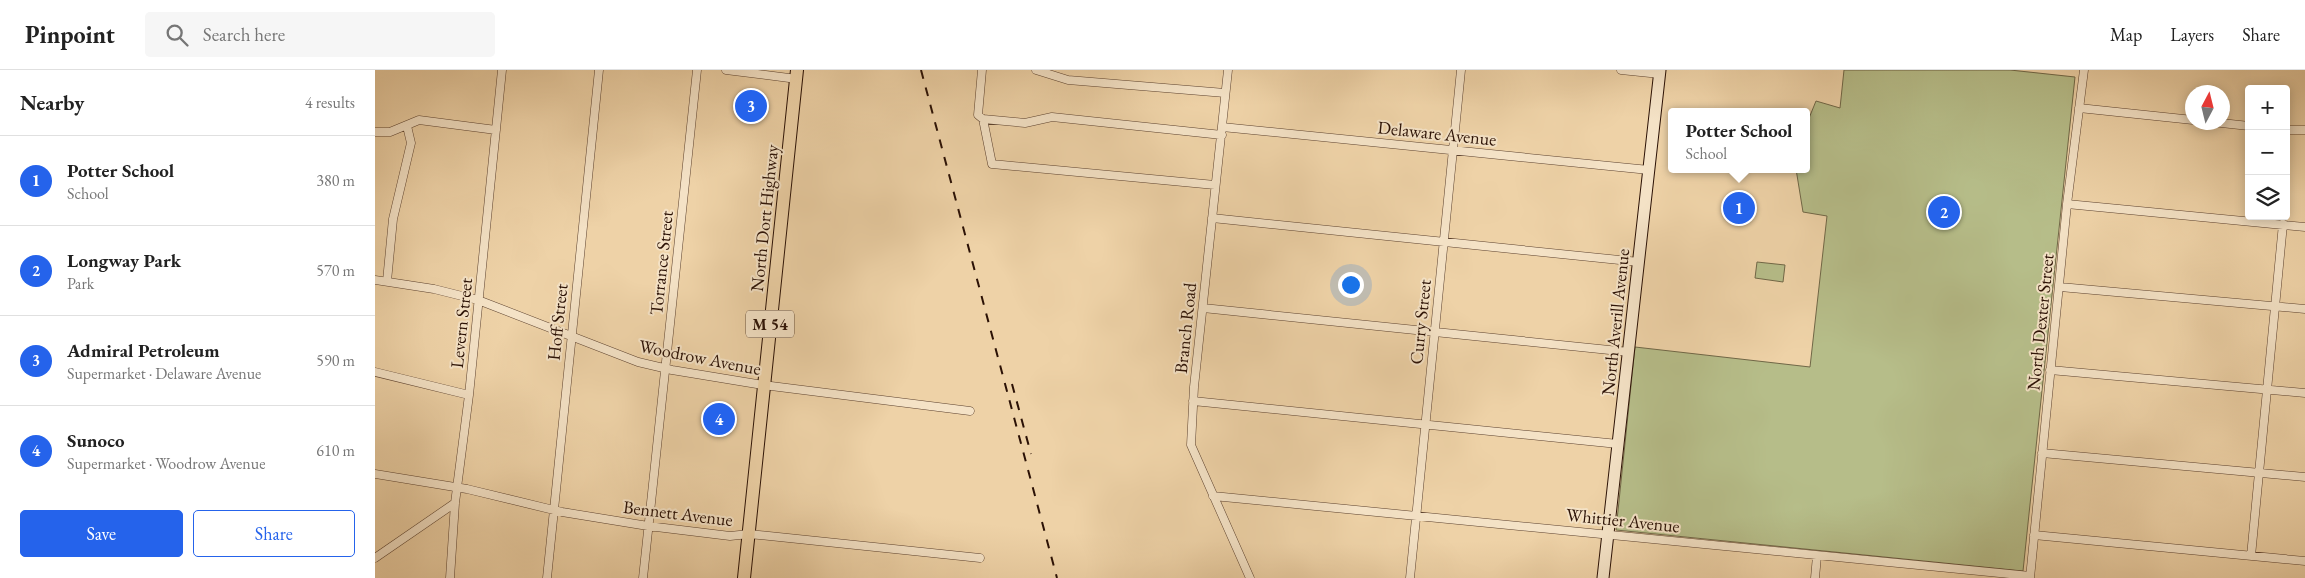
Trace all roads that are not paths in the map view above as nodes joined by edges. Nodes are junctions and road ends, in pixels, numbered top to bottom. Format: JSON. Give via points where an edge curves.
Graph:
{"nodes":[{"id":1,"x":502,"y":70,"type":"edge"},
{"id":2,"x":599,"y":70,"type":"edge"},
{"id":3,"x":697,"y":70,"type":"edge"},
{"id":4,"x":726,"y":70,"type":"edge"},
{"id":5,"x":982,"y":70,"type":"edge"},
{"id":6,"x":1036,"y":70,"type":"edge"},
{"id":7,"x":1228,"y":70,"type":"edge"},
{"id":8,"x":1461,"y":70,"type":"edge"},
{"id":9,"x":1621,"y":70,"type":"edge"},
{"id":10,"x":2083,"y":70,"type":"edge"},
{"id":11,"x":1660,"y":72,"type":"edge"},
{"id":12,"x":797,"y":74,"type":"edge"},
{"id":13,"x":1225,"y":93,"type":"junction"},
{"id":14,"x":2079,"y":108,"type":"junction"},
{"id":15,"x":983,"y":118,"type":"junction"},
{"id":16,"x":2185,"y":119,"type":"edge"},
{"id":17,"x":2230,"y":124,"type":"edge"},
{"id":18,"x":407,"y":126,"type":"junction"},
{"id":19,"x":2245,"y":126,"type":"edge"},
{"id":20,"x":495,"y":130,"type":"junction"},
{"id":21,"x":1222,"y":131,"type":"junction"},
{"id":22,"x":375,"y":132,"type":"edge"},
{"id":23,"x":1452,"y":150,"type":"junction"},
{"id":24,"x":1649,"y":170,"type":"junction"},
{"id":25,"x":1215,"y":185,"type":"junction"},
{"id":26,"x":2067,"y":204,"type":"junction"},
{"id":27,"x":1212,"y":218,"type":"junction"},
{"id":28,"x":2283,"y":224,"type":"junction"},
{"id":29,"x":2305,"y":227,"type":"edge"},
{"id":30,"x":1443,"y":241,"type":"junction"},
{"id":31,"x":1639,"y":262,"type":"junction"},
{"id":32,"x":375,"y":280,"type":"edge"},
{"id":33,"x":387,"y":281,"type":"junction"},
{"id":34,"x":2060,"y":286,"type":"junction"},
{"id":35,"x":478,"y":300,"type":"junction"},
{"id":36,"x":2275,"y":306,"type":"junction"},
{"id":37,"x":1203,"y":308,"type":"junction"},
{"id":38,"x":2305,"y":310,"type":"edge"},
{"id":39,"x":1435,"y":332,"type":"junction"},
{"id":40,"x":570,"y":336,"type":"junction"},
{"id":41,"x":1629,"y":352,"type":"junction"},
{"id":42,"x":665,"y":368,"type":"junction"},
{"id":43,"x":2051,"y":370,"type":"junction"},
{"id":44,"x":375,"y":372,"type":"edge"},
{"id":45,"x":763,"y":385,"type":"junction"},
{"id":46,"x":2267,"y":389,"type":"junction"},
{"id":47,"x":2305,"y":393,"type":"edge"},
{"id":48,"x":469,"y":395,"type":"junction"},
{"id":49,"x":1193,"y":401,"type":"junction"},
{"id":50,"x":970,"y":411,"type":"dead end"},
{"id":51,"x":1425,"y":423,"type":"junction"},
{"id":52,"x":1619,"y":444,"type":"junction"},
{"id":53,"x":2042,"y":453,"type":"junction"},
{"id":54,"x":2259,"y":473,"type":"junction"},
{"id":55,"x":375,"y":474,"type":"edge"},
{"id":56,"x":2305,"y":478,"type":"edge"},
{"id":57,"x":458,"y":487,"type":"junction"},
{"id":58,"x":1213,"y":496,"type":"junction"},
{"id":59,"x":455,"y":503,"type":"junction"},
{"id":60,"x":554,"y":511,"type":"junction"},
{"id":61,"x":1416,"y":515,"type":"junction"},
{"id":62,"x":648,"y":526,"type":"junction"},
{"id":63,"x":749,"y":534,"type":"junction"},
{"id":64,"x":1609,"y":534,"type":"junction"},
{"id":65,"x":2034,"y":535,"type":"junction"},
{"id":66,"x":1817,"y":556,"type":"junction"},
{"id":67,"x":2251,"y":556,"type":"junction"},
{"id":68,"x":375,"y":558,"type":"edge"},
{"id":69,"x":980,"y":558,"type":"dead end"},
{"id":70,"x":2305,"y":561,"type":"edge"},
{"id":71,"x":2030,"y":577,"type":"edge"},
{"id":72,"x":450,"y":578,"type":"edge"},
{"id":73,"x":547,"y":578,"type":"edge"},
{"id":74,"x":643,"y":578,"type":"edge"},
{"id":75,"x":744,"y":578,"type":"edge"},
{"id":76,"x":1250,"y":578,"type":"edge"},
{"id":77,"x":1410,"y":578,"type":"edge"},
{"id":78,"x":1603,"y":578,"type":"edge"},
{"id":79,"x":1815,"y":578,"type":"edge"}],
"edges":[{"from":1,"to":20,"type":"street","name":"Levern Street"},
{"from":2,"to":40,"type":"street","name":"Hoff Street"},
{"from":3,"to":42,"type":"street","name":"Torrance Street"},
{"from":4,"to":12,"type":"street"},
{"from":5,"to":15,"type":"street","via":[[978,115]]},
{"from":6,"to":13,"type":"street","via":[[1068,80]]},
{"from":7,"to":13,"type":"street","name":"Branch Road"},
{"from":8,"to":23,"type":"street","name":"Curry Street"},
{"from":9,"to":11,"type":"street"},
{"from":10,"to":14,"type":"street","name":"North Dexter Street"},
{"from":11,"to":24,"type":"street","name":"North Averill Avenue"},
{"from":12,"to":45,"type":"main road","name":"North Dort Highway","number":"M 54"},
{"from":13,"to":21,"type":"street","name":"Branch Road"},
{"from":14,"to":16,"type":"street"},
{"from":14,"to":26,"type":"street","name":"North Dexter Street"},
{"from":15,"to":21,"type":"street","name":"Delaware Avenue","via":[[1025,123],[1052,117]]},
{"from":15,"to":25,"type":"street","via":[[991,164]]},
{"from":17,"to":19,"type":"street"},
{"from":18,"to":20,"type":"street","via":[[419,120]]},
{"from":18,"to":22,"type":"street","via":[[390,132]]},
{"from":18,"to":33,"type":"street","via":[[411,143],[393,219]]},
{"from":20,"to":35,"type":"street","name":"Levern Street"},
{"from":21,"to":23,"type":"street","name":"Delaware Avenue"},
{"from":21,"to":25,"type":"street","name":"Branch Road"},
{"from":23,"to":24,"type":"street","name":"Delaware Avenue"},
{"from":23,"to":30,"type":"street","name":"Curry Street"},
{"from":24,"to":31,"type":"street","name":"North Averill Avenue"},
{"from":25,"to":27,"type":"street","name":"Branch Road"},
{"from":26,"to":28,"type":"street"},
{"from":26,"to":34,"type":"street","name":"North Dexter Street"},
{"from":27,"to":30,"type":"street"},
{"from":27,"to":37,"type":"street","name":"Branch Road"},
{"from":28,"to":29,"type":"street"},
{"from":28,"to":36,"type":"street"},
{"from":30,"to":31,"type":"street"},
{"from":30,"to":39,"type":"street","name":"Curry Street"},
{"from":31,"to":41,"type":"street","name":"North Averill Avenue"},
{"from":32,"to":33,"type":"street","name":"Woodrow Avenue"},
{"from":33,"to":35,"type":"street","name":"Woodrow Avenue"},
{"from":34,"to":36,"type":"street"},
{"from":34,"to":43,"type":"street","name":"North Dexter Street"},
{"from":35,"to":40,"type":"street","name":"Woodrow Avenue"},
{"from":35,"to":48,"type":"street","name":"Levern Street"},
{"from":36,"to":38,"type":"street"},
{"from":36,"to":46,"type":"street"},
{"from":37,"to":39,"type":"street"},
{"from":37,"to":49,"type":"street","name":"Branch Road"},
{"from":39,"to":41,"type":"street"},
{"from":39,"to":51,"type":"street","name":"Curry Street"},
{"from":40,"to":42,"type":"street","name":"Woodrow Avenue","via":[[638,362]]},
{"from":40,"to":60,"type":"street","name":"Hoff Street"},
{"from":41,"to":52,"type":"street","name":"North Averill Avenue"},
{"from":42,"to":45,"type":"street","name":"Woodrow Avenue"},
{"from":42,"to":62,"type":"street","name":"Torrance Street"},
{"from":43,"to":46,"type":"street"},
{"from":43,"to":53,"type":"street","name":"North Dexter Street"},
{"from":44,"to":48,"type":"street"},
{"from":45,"to":50,"type":"street","name":"Woodrow Avenue"},
{"from":45,"to":63,"type":"main road","name":"North Dort Highway","number":"M 54"},
{"from":46,"to":47,"type":"street"},
{"from":46,"to":54,"type":"street"},
{"from":48,"to":57,"type":"street","name":"Levern Street"},
{"from":49,"to":51,"type":"street"},
{"from":49,"to":58,"type":"street","name":"Branch Road","via":[[1191,445]]},
{"from":51,"to":52,"type":"street"},
{"from":51,"to":61,"type":"street","name":"Curry Street"},
{"from":52,"to":64,"type":"street","name":"North Averill Avenue"},
{"from":53,"to":54,"type":"street"},
{"from":53,"to":65,"type":"street","name":"North Dexter Street"},
{"from":54,"to":56,"type":"street"},
{"from":54,"to":67,"type":"street"},
{"from":55,"to":57,"type":"street","name":"Bennett Avenue"},
{"from":57,"to":59,"type":"street","name":"Levern Street"},
{"from":57,"to":60,"type":"street","name":"Bennett Avenue"},
{"from":58,"to":61,"type":"street","name":"Whittier Avenue"},
{"from":58,"to":76,"type":"street","name":"Branch Road"},
{"from":59,"to":68,"type":"street"},
{"from":59,"to":72,"type":"street","name":"Levern Street"},
{"from":60,"to":62,"type":"street","name":"Bennett Avenue"},
{"from":60,"to":73,"type":"street","name":"Hoff Street"},
{"from":61,"to":64,"type":"street","name":"Whittier Avenue"},
{"from":61,"to":77,"type":"street","name":"Curry Street"},
{"from":62,"to":63,"type":"street","name":"Bennett Avenue","via":[[730,536]]},
{"from":62,"to":74,"type":"street","name":"Torrance Street"},
{"from":63,"to":69,"type":"street","name":"Bennett Avenue"},
{"from":63,"to":75,"type":"main road","name":"North Dort Highway","number":"M 54"},
{"from":64,"to":66,"type":"street","name":"Whittier Avenue"},
{"from":64,"to":78,"type":"street","name":"North Averill Avenue"},
{"from":65,"to":67,"type":"street"},
{"from":65,"to":71,"type":"street","name":"North Dexter Street"},
{"from":66,"to":71,"type":"street","name":"Whittier Avenue"},
{"from":66,"to":79,"type":"street"},
{"from":67,"to":70,"type":"street"}]}
